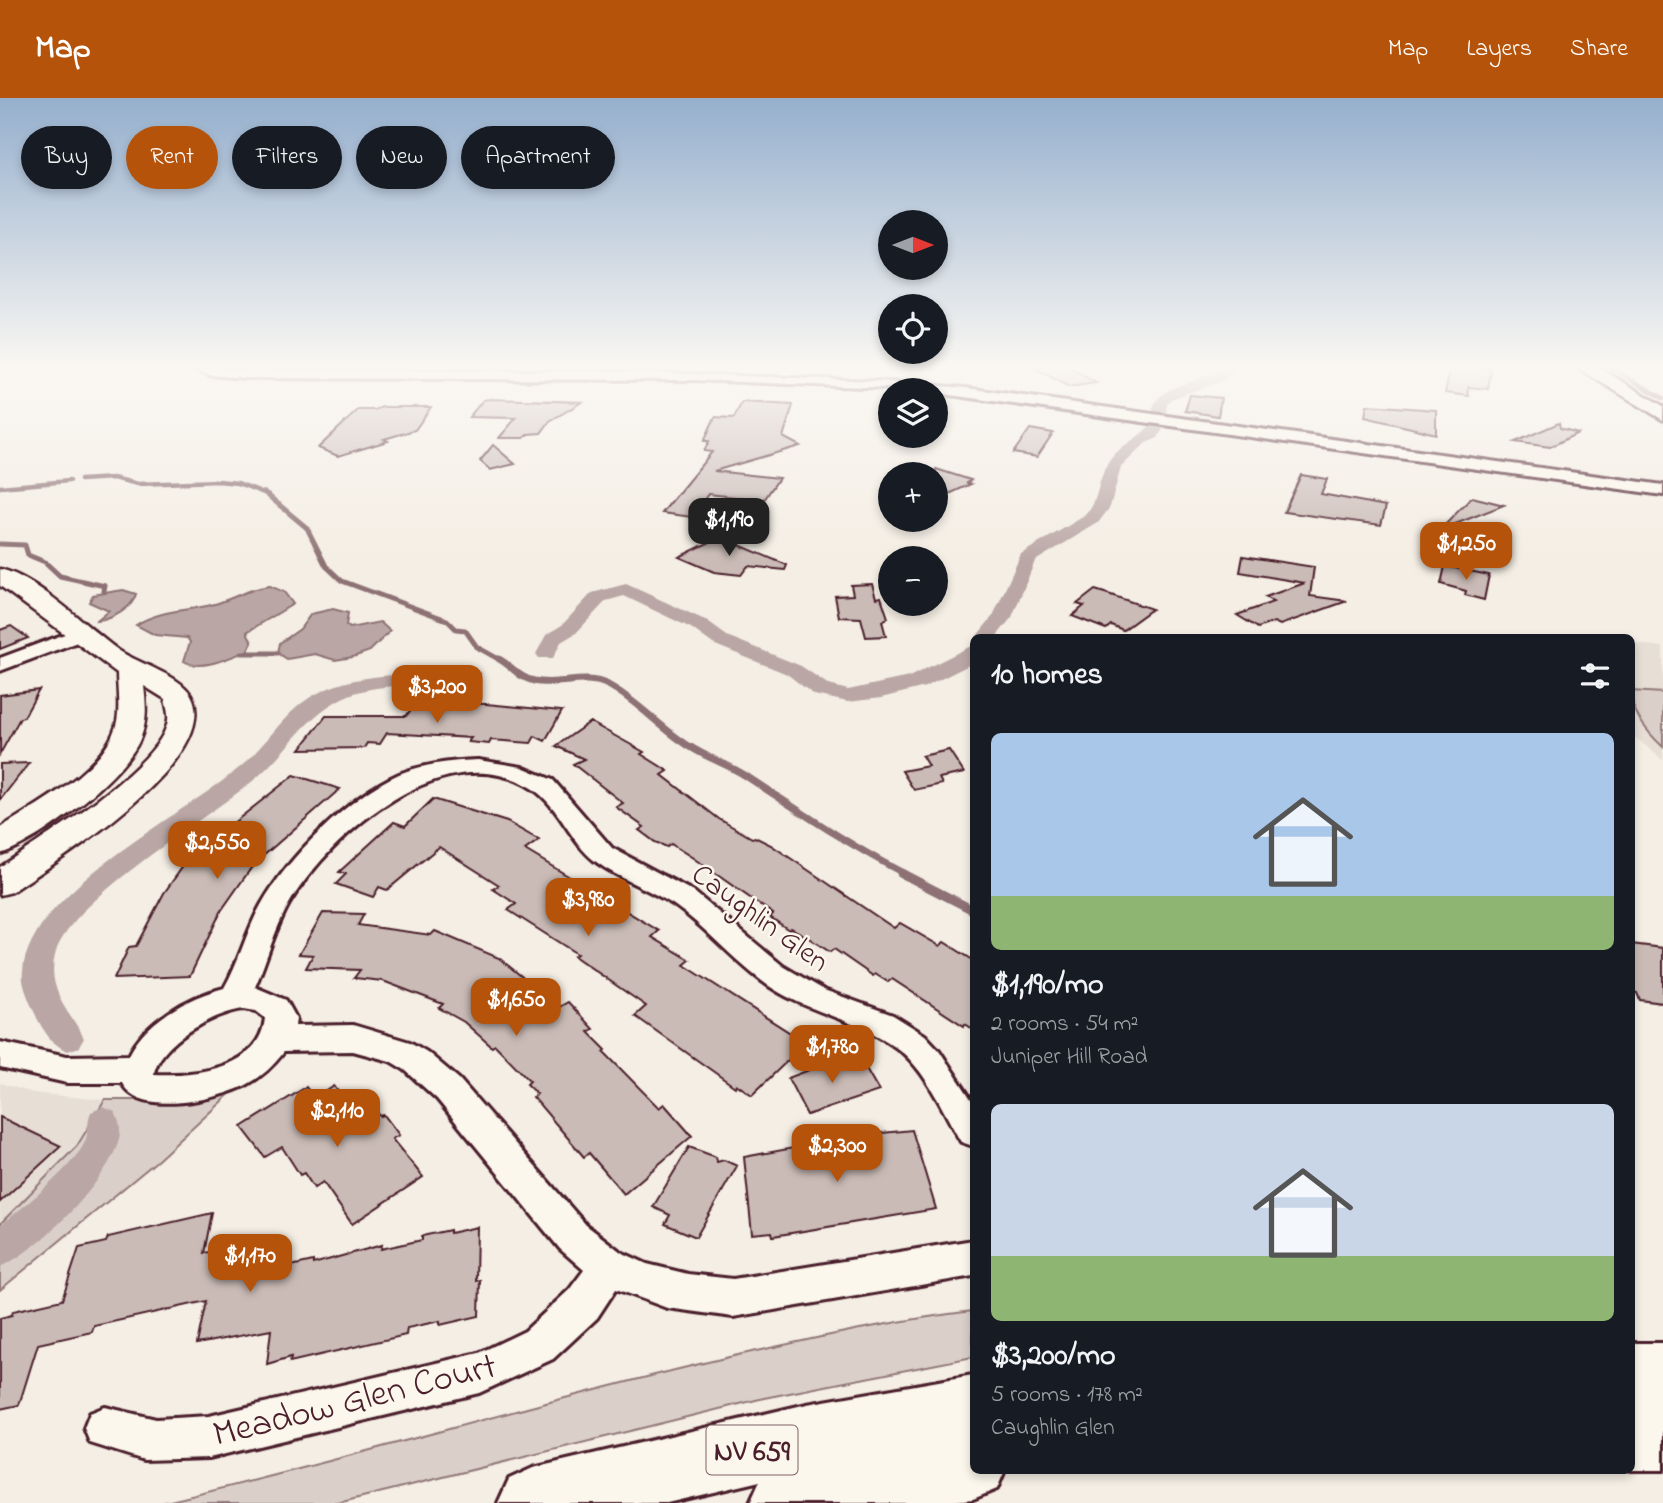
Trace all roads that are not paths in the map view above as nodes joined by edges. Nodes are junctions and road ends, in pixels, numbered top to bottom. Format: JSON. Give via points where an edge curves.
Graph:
{"nodes":[{"id":1,"x":1235,"y":431,"type":"edge"},
{"id":2,"x":1663,"y":490,"type":"edge"},
{"id":3,"x":0,"y":576,"type":"edge"},
{"id":4,"x":81,"y":634,"type":"junction"},
{"id":5,"x":0,"y":665,"type":"edge"},
{"id":6,"x":130,"y":670,"type":"junction"},
{"id":7,"x":0,"y":843,"type":"edge"},
{"id":8,"x":0,"y":883,"type":"edge"},
{"id":9,"x":234,"y":998,"type":"junction"},
{"id":10,"x":275,"y":1039,"type":"junction"},
{"id":11,"x":0,"y":1055,"type":"edge"},
{"id":12,"x":137,"y":1068,"type":"junction"},
{"id":13,"x":970,"y":1126,"type":"edge"},
{"id":14,"x":970,"y":1258,"type":"edge"},
{"id":15,"x":609,"y":1267,"type":"junction"},
{"id":16,"x":1663,"y":1374,"type":"edge"},
{"id":17,"x":1635,"y":1375,"type":"edge"},
{"id":18,"x":970,"y":1408,"type":"edge"},
{"id":19,"x":105,"y":1428,"type":"dead end"},
{"id":20,"x":1635,"y":1437,"type":"edge"},
{"id":21,"x":1663,"y":1437,"type":"edge"},
{"id":22,"x":970,"y":1465,"type":"edge"},
{"id":23,"x":533,"y":1503,"type":"edge"},
{"id":24,"x":785,"y":1503,"type":"edge"}],
"edges":[{"from":1,"to":2,"type":"street"},
{"from":3,"to":4,"type":"street"},
{"from":4,"to":5,"type":"street"},
{"from":4,"to":6,"type":"street"},
{"from":6,"to":7,"type":"street","via":[[131,726],[119,750],[93,778]]},
{"from":6,"to":8,"type":"street","via":[[160,683],[179,698],[181,724],[175,740],[134,788]]},
{"from":9,"to":10,"type":"street","via":[[265,999],[280,1010]]},
{"from":9,"to":12,"type":"street","via":[[198,1012],[148,1050]]},
{"from":9,"to":13,"type":"street","name":"Caughlin Glen","via":[[260,932],[282,893],[308,861],[373,803],[400,783],[425,775],[506,770],[544,785],[603,854],[684,900],[773,974],[813,998],[882,1024],[914,1044]]},
{"from":10,"to":12,"type":"street","via":[[253,1063],[209,1086],[143,1086],[137,1081]]},
{"from":10,"to":15,"type":"street","via":[[354,1038],[416,1061],[448,1089],[573,1237]]},
{"from":11,"to":12,"type":"street","via":[[47,1069]]},
{"from":14,"to":15,"type":"street","via":[[733,1298],[672,1291]]},
{"from":15,"to":19,"type":"street","name":"Meadow Glen Court","via":[[583,1304],[539,1345],[479,1373],[209,1437],[134,1439]]},
{"from":16,"to":17,"type":"main road"},
{"from":18,"to":23,"type":"main road","number":"NV 659","via":[[908,1416]]},
{"from":20,"to":21,"type":"main road"},
{"from":22,"to":24,"type":"main road","number":"NV 659"}]}
